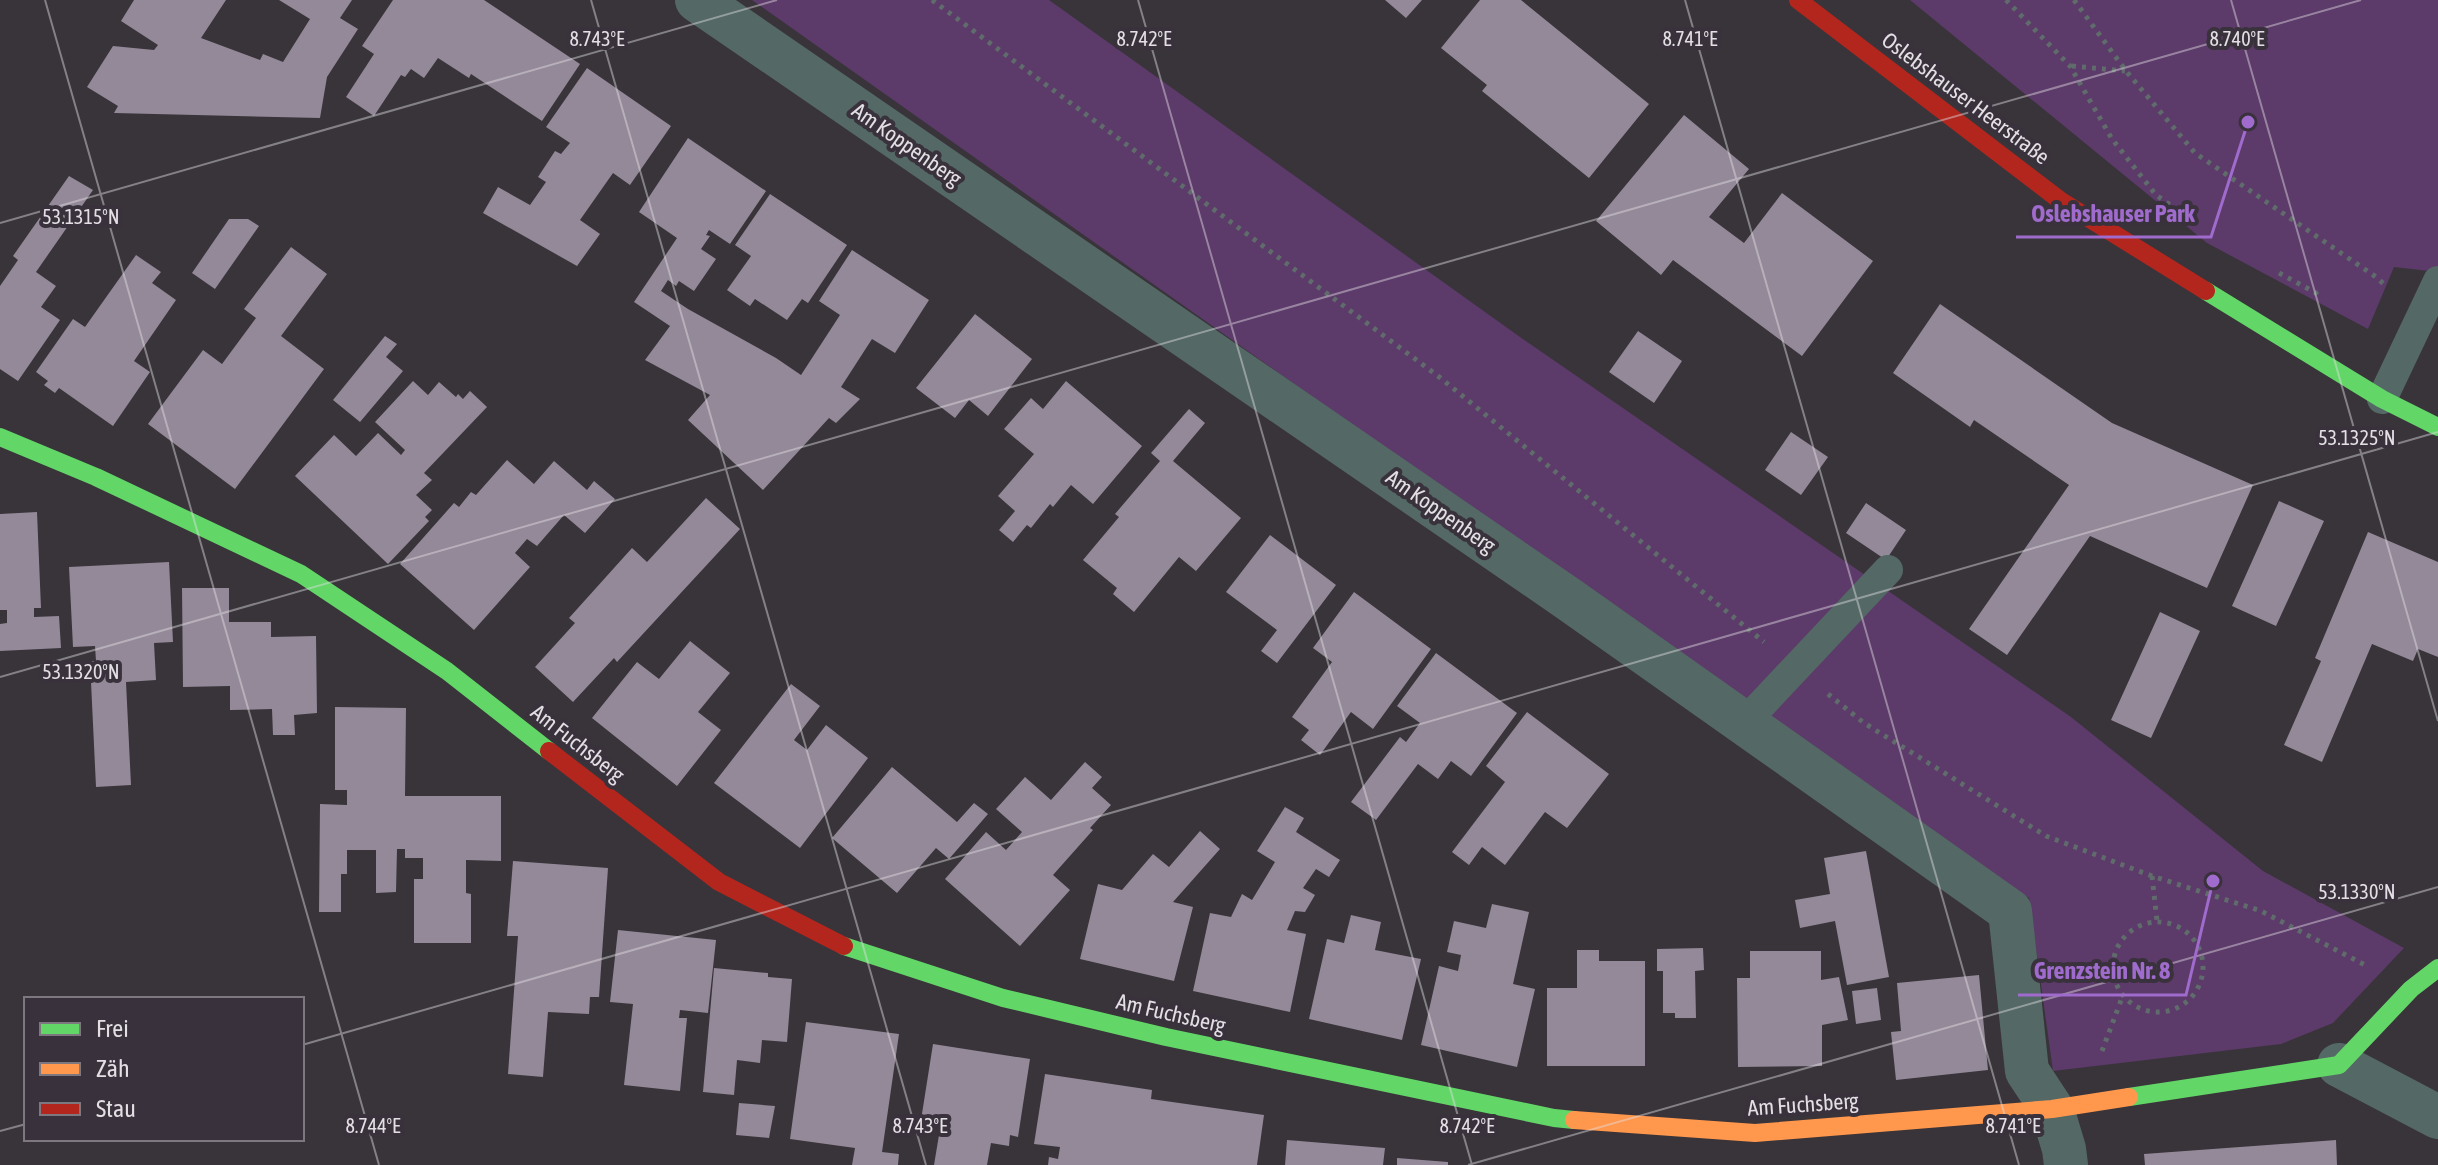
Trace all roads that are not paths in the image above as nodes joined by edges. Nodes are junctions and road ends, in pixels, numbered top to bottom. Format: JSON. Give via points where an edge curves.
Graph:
{"nodes":[{"id":1,"x":697,"y":0,"type":"edge"},
{"id":2,"x":1798,"y":0,"type":"edge"},
{"id":3,"x":2438,"y":281,"type":"edge"},
{"id":4,"x":2382,"y":399,"type":"junction"},
{"id":5,"x":2438,"y":427,"type":"edge"},
{"id":6,"x":0,"y":437,"type":"edge"},
{"id":7,"x":1888,"y":570,"type":"dead end"},
{"id":8,"x":1744,"y":723,"type":"junction"},
{"id":9,"x":2438,"y":968,"type":"edge"},
{"id":10,"x":2339,"y":1065,"type":"junction"},
{"id":11,"x":2052,"y":1109,"type":"junction"},
{"id":12,"x":2438,"y":1117,"type":"edge"},
{"id":13,"x":2066,"y":1165,"type":"edge"}],
"edges":[{"from":1,"to":8,"type":"street","name":"Am Koppenberg"},
{"from":2,"to":4,"type":"street","name":"Oslebshauser Heerstraße","via":[[2061,201]]},
{"from":3,"to":4,"type":"lane"},
{"from":4,"to":5,"type":"street","name":"Oslebshauser Heerstraße"},
{"from":6,"to":11,"type":"street","name":"Am Fuchsberg","via":[[301,574],[447,671],[719,882],[849,949],[1018,1002],[1554,1118],[1755,1133]]},
{"from":7,"to":8,"type":"lane"},
{"from":8,"to":11,"type":"street","name":"Am Koppenberg","via":[[2010,911],[2027,1071]]},
{"from":9,"to":10,"type":"street"},
{"from":10,"to":11,"type":"street","name":"Am Fuchsberg"},
{"from":10,"to":12,"type":"street"},
{"from":11,"to":13,"type":"street","name":"Am Koppenberg"}]}
